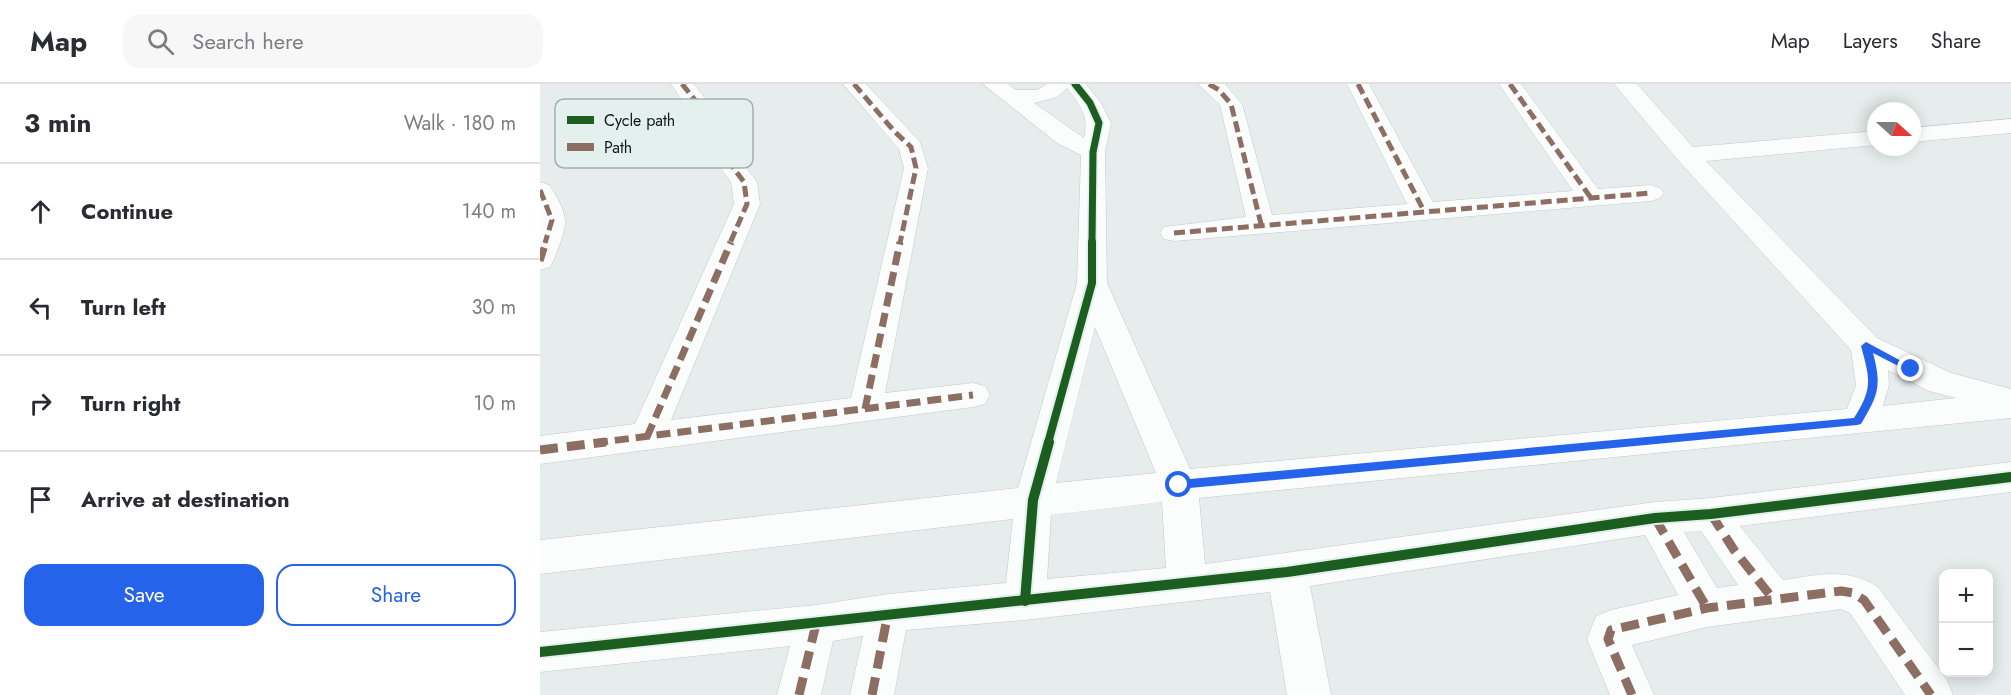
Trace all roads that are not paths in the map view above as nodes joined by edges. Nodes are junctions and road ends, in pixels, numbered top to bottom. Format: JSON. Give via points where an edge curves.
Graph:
{"nodes":[{"id":1,"x":682,"y":84,"type":"edge"},
{"id":2,"x":1059,"y":84,"type":"edge"},
{"id":3,"x":1075,"y":84,"type":"edge"},
{"id":4,"x":1209,"y":84,"type":"edge"},
{"id":5,"x":1358,"y":84,"type":"edge"},
{"id":6,"x":1510,"y":84,"type":"edge"},
{"id":7,"x":1625,"y":84,"type":"edge"},
{"id":8,"x":859,"y":85,"type":"edge"},
{"id":9,"x":1003,"y":91,"type":"edge"},
{"id":10,"x":694,"y":99,"type":"edge"},
{"id":11,"x":2011,"y":126,"type":"edge"},
{"id":12,"x":1921,"y":134,"type":"edge"},
{"id":13,"x":1867,"y":139,"type":"edge"},
{"id":14,"x":1093,"y":152,"type":"junction"},
{"id":15,"x":1687,"y":155,"type":"junction"},
{"id":16,"x":734,"y":168,"type":"edge"},
{"id":17,"x":540,"y":190,"type":"edge"},
{"id":18,"x":1651,"y":193,"type":"dead end"},
{"id":19,"x":1591,"y":198,"type":"junction"},
{"id":20,"x":1424,"y":211,"type":"junction"},
{"id":21,"x":1261,"y":224,"type":"junction"},
{"id":22,"x":1174,"y":233,"type":"dead end"},
{"id":23,"x":540,"y":261,"type":"edge"},
{"id":24,"x":1092,"y":283,"type":"junction"},
{"id":25,"x":1866,"y":346,"type":"junction"},
{"id":26,"x":973,"y":395,"type":"dead end"},
{"id":27,"x":2011,"y":403,"type":"edge"},
{"id":28,"x":865,"y":409,"type":"junction"},
{"id":29,"x":1857,"y":421,"type":"junction"},
{"id":30,"x":647,"y":437,"type":"junction"},
{"id":31,"x":540,"y":450,"type":"edge"},
{"id":32,"x":2011,"y":477,"type":"edge"},
{"id":33,"x":1179,"y":485,"type":"junction"},
{"id":34,"x":1033,"y":500,"type":"junction"},
{"id":35,"x":1711,"y":514,"type":"junction"},
{"id":36,"x":1654,"y":518,"type":"junction"},
{"id":37,"x":540,"y":557,"type":"edge"},
{"id":38,"x":1287,"y":572,"type":"junction"},
{"id":39,"x":1187,"y":584,"type":"junction"},
{"id":40,"x":1774,"y":600,"type":"junction"},
{"id":41,"x":1025,"y":601,"type":"junction"},
{"id":42,"x":1707,"y":608,"type":"junction"},
{"id":43,"x":888,"y":613,"type":"junction"},
{"id":44,"x":816,"y":624,"type":"junction"},
{"id":45,"x":540,"y":652,"type":"edge"},
{"id":46,"x":798,"y":695,"type":"edge"},
{"id":47,"x":872,"y":695,"type":"edge"},
{"id":48,"x":1309,"y":695,"type":"edge"},
{"id":49,"x":1632,"y":695,"type":"edge"},
{"id":50,"x":1931,"y":695,"type":"edge"}],
"edges":[{"from":1,"to":10,"type":"street"},
{"from":2,"to":9,"type":"street","via":[[1038,97]]},
{"from":3,"to":14,"type":"street","via":[[1099,123]]},
{"from":4,"to":21,"type":"street","via":[[1231,104]]},
{"from":5,"to":20,"type":"street"},
{"from":6,"to":19,"type":"street"},
{"from":7,"to":15,"type":"street"},
{"from":8,"to":28,"type":"street","via":[[911,147],[916,168]]},
{"from":9,"to":14,"type":"street","via":[[1065,138]]},
{"from":11,"to":12,"type":"street"},
{"from":13,"to":15,"type":"street"},
{"from":14,"to":24,"type":"street"},
{"from":15,"to":25,"type":"street"},
{"from":16,"to":30,"type":"street","via":[[744,182],[747,204]]},
{"from":17,"to":23,"type":"street","via":[[552,220]]},
{"from":18,"to":19,"type":"street"},
{"from":19,"to":20,"type":"street"},
{"from":20,"to":21,"type":"street"},
{"from":21,"to":22,"type":"street"},
{"from":24,"to":33,"type":"street"},
{"from":24,"to":34,"type":"street"},
{"from":25,"to":27,"type":"street","via":[[1941,382]]},
{"from":25,"to":29,"type":"street","via":[[1874,374],[1872,398]]},
{"from":26,"to":28,"type":"street"},
{"from":27,"to":29,"type":"street"},
{"from":28,"to":30,"type":"street"},
{"from":29,"to":33,"type":"street"},
{"from":30,"to":31,"type":"street"},
{"from":32,"to":35,"type":"street"},
{"from":33,"to":34,"type":"street"},
{"from":33,"to":39,"type":"street"},
{"from":34,"to":37,"type":"street"},
{"from":34,"to":41,"type":"street"},
{"from":35,"to":36,"type":"street"},
{"from":35,"to":40,"type":"street"},
{"from":36,"to":38,"type":"street"},
{"from":36,"to":42,"type":"street"},
{"from":38,"to":39,"type":"street"},
{"from":38,"to":48,"type":"street"},
{"from":39,"to":41,"type":"street"},
{"from":40,"to":42,"type":"street"},
{"from":40,"to":50,"type":"street","via":[[1841,591],[1853,593],[1864,600]]},
{"from":41,"to":43,"type":"street"},
{"from":42,"to":49,"type":"street","via":[[1611,630],[1608,639]]},
{"from":43,"to":44,"type":"street"},
{"from":43,"to":47,"type":"street"},
{"from":44,"to":45,"type":"street"},
{"from":44,"to":46,"type":"street"}]}
